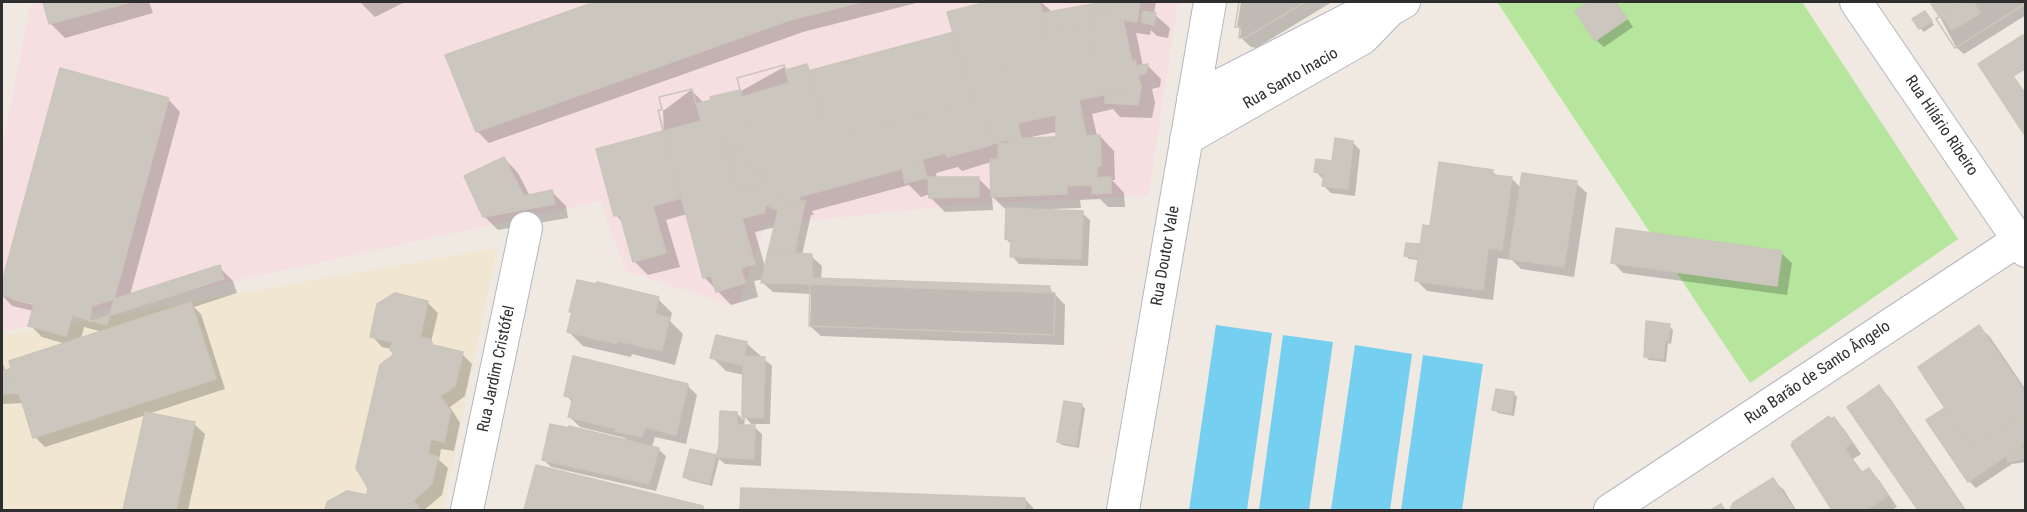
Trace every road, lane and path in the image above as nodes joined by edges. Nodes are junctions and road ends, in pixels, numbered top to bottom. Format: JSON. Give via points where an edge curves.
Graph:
{"nodes":[{"id":1,"x":1210,"y":2,"type":"edge"},
{"id":2,"x":1856,"y":2,"type":"edge"},
{"id":3,"x":1397,"y":6,"type":"edge"},
{"id":4,"x":1193,"y":99,"type":"junction"},
{"id":5,"x":1186,"y":139,"type":"junction"},
{"id":6,"x":526,"y":228,"type":"dead end"},
{"id":7,"x":2023,"y":242,"type":"edge"},
{"id":8,"x":467,"y":510,"type":"edge"},
{"id":9,"x":1123,"y":510,"type":"edge"},
{"id":10,"x":1610,"y":510,"type":"edge"}],
"edges":[{"from":1,"to":4,"type":"street","name":"Rua Doutor Vale"},
{"from":2,"to":7,"type":"street","name":"Rua Hilário Ribeiro"},
{"from":3,"to":4,"type":"street","name":"Rua Santo Inacio","via":[[1357,15]]},
{"from":3,"to":5,"type":"street","name":"Rua Santo Inacio","via":[[1363,38]]},
{"from":4,"to":5,"type":"street","name":"Rua Doutor Vale"},
{"from":5,"to":9,"type":"street","name":"Rua Doutor Vale"},
{"from":6,"to":8,"type":"street","name":"Rua Jardim Cristófel"},
{"from":7,"to":10,"type":"street","name":"Rua Barão de Santo Ângelo"}]}
